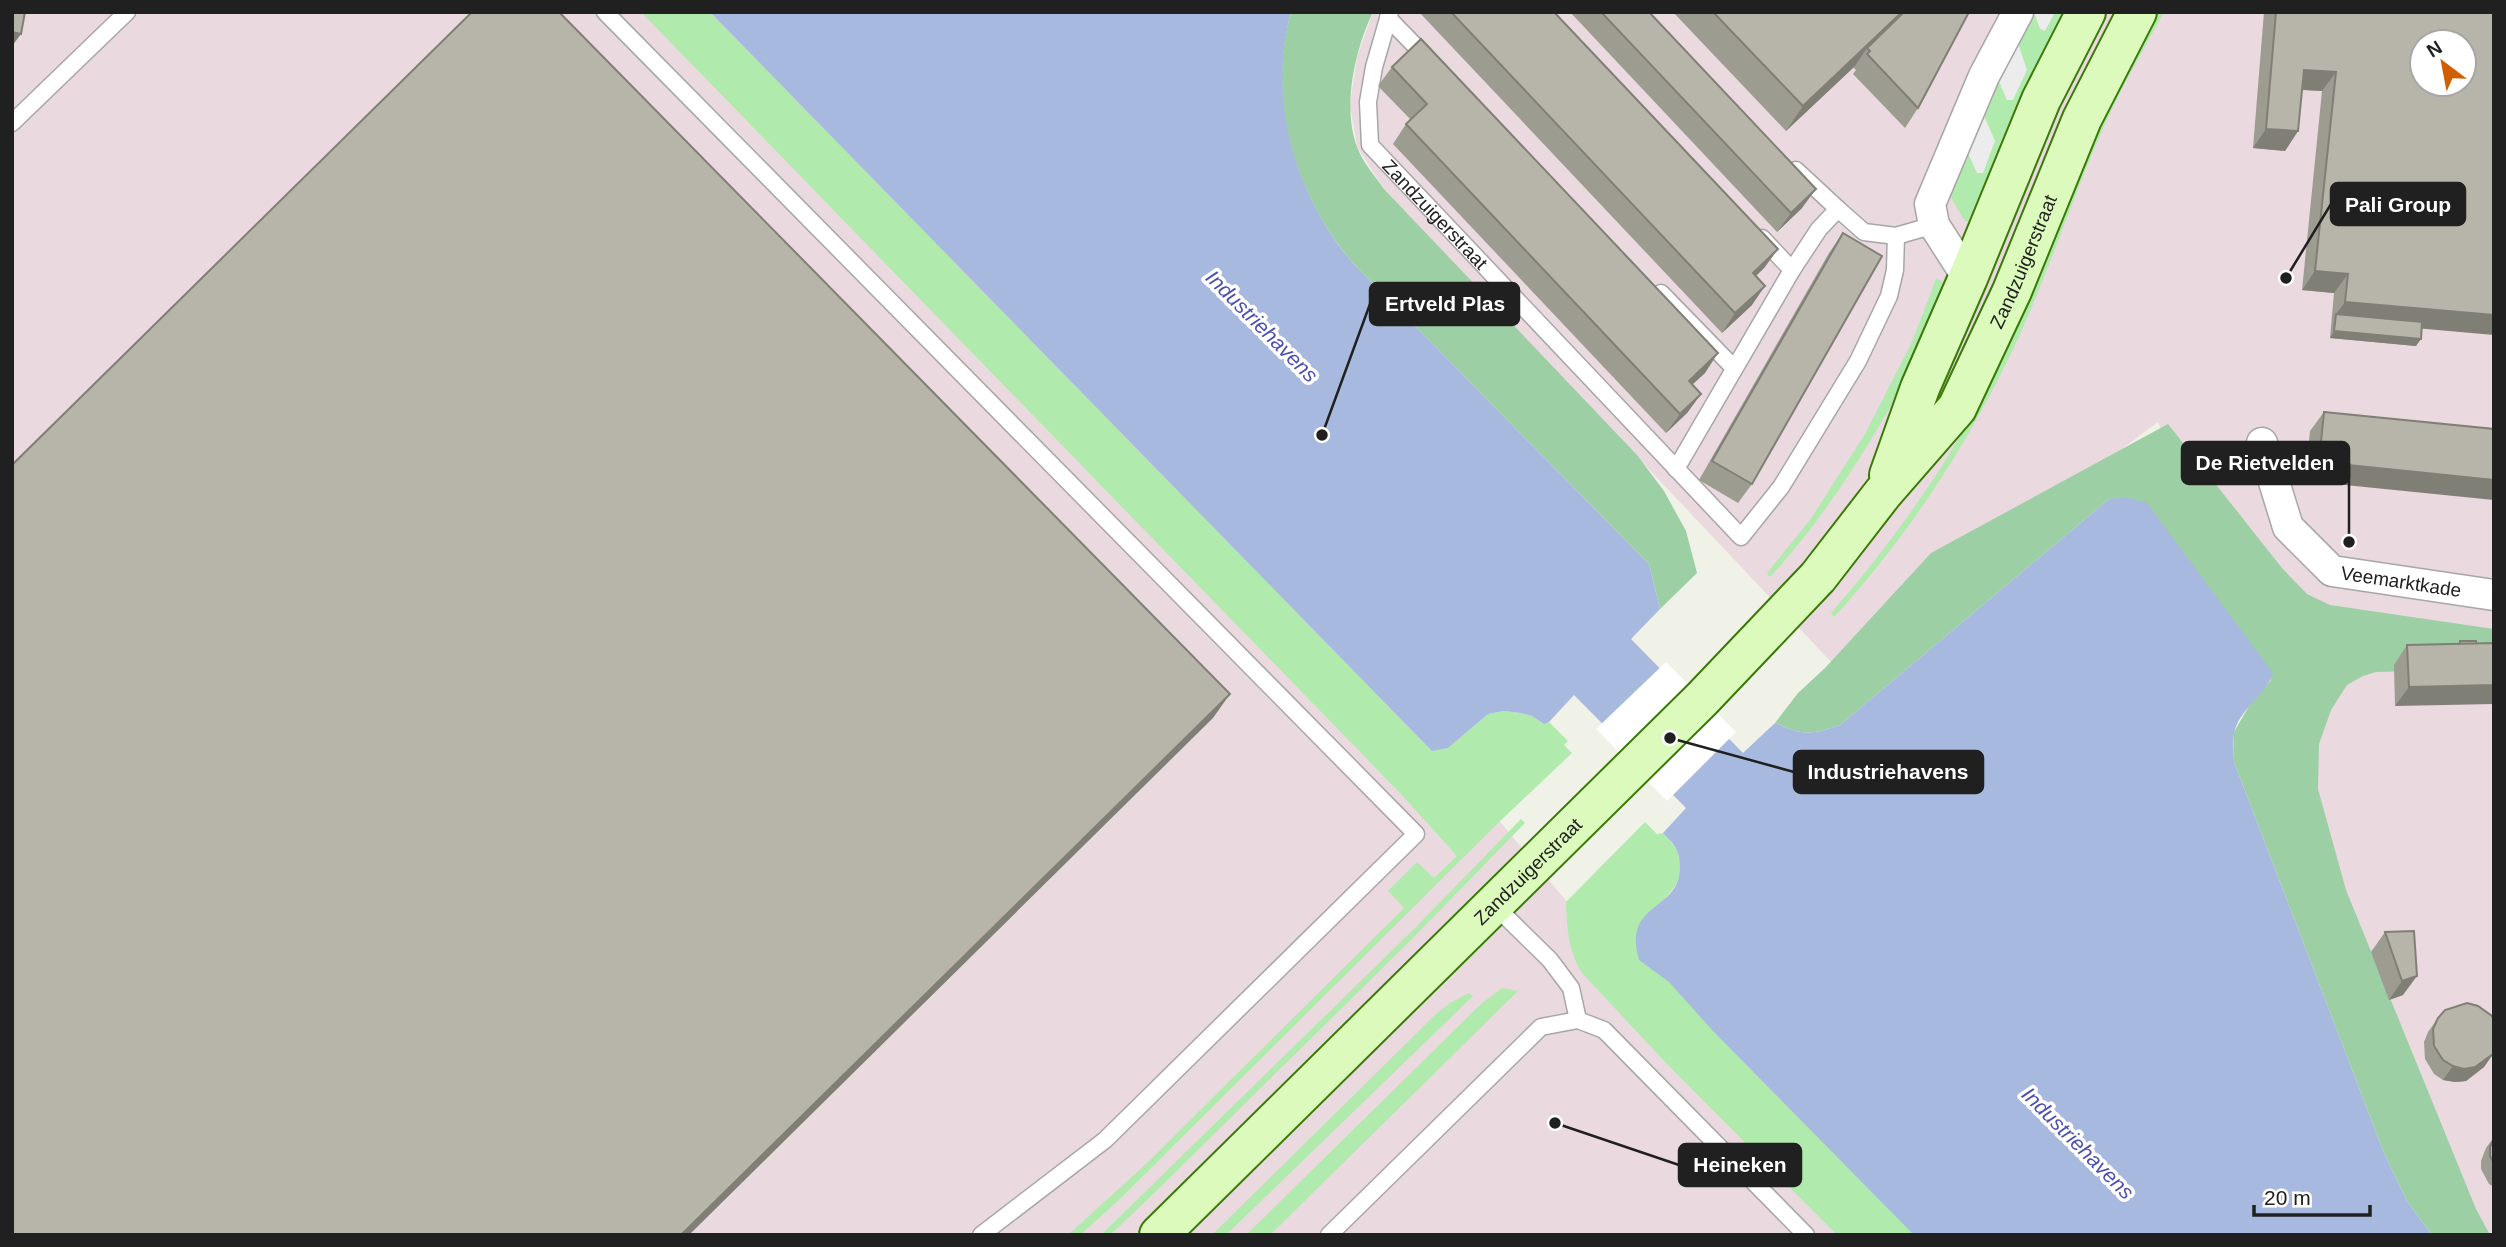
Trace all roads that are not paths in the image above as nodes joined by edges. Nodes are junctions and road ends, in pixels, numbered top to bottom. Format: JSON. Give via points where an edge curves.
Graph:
{"nodes":[{"id":1,"x":127,"y":12,"type":"edge"},
{"id":2,"x":605,"y":12,"type":"edge"},
{"id":3,"x":2018,"y":12,"type":"edge"},
{"id":4,"x":2086,"y":12,"type":"edge"},
{"id":5,"x":2137,"y":12,"type":"edge"},
{"id":6,"x":1389,"y":15,"type":"edge"},
{"id":7,"x":1436,"y":66,"type":"edge"},
{"id":8,"x":12,"y":123,"type":"edge"},
{"id":9,"x":1779,"y":155,"type":"edge"},
{"id":10,"x":1838,"y":209,"type":"junction"},
{"id":11,"x":1934,"y":225,"type":"junction"},
{"id":12,"x":1754,"y":230,"type":"edge"},
{"id":13,"x":1896,"y":236,"type":"junction"},
{"id":14,"x":1792,"y":270,"type":"junction"},
{"id":15,"x":1968,"y":278,"type":"junction"},
{"id":16,"x":1648,"y":280,"type":"edge"},
{"id":17,"x":1734,"y":368,"type":"junction"},
{"id":18,"x":2262,"y":443,"type":"dead end"},
{"id":19,"x":1676,"y":469,"type":"junction"},
{"id":20,"x":1883,"y":493,"type":"junction"},
{"id":21,"x":2494,"y":595,"type":"edge"},
{"id":22,"x":1494,"y":905,"type":"junction"},
{"id":23,"x":1578,"y":1020,"type":"junction"},
{"id":24,"x":981,"y":1235,"type":"edge"},
{"id":25,"x":1159,"y":1235,"type":"edge"},
{"id":26,"x":1329,"y":1235,"type":"edge"},
{"id":27,"x":1805,"y":1235,"type":"edge"}],
"edges":[{"from":1,"to":8,"type":"lane"},
{"from":2,"to":24,"type":"lane","via":[[1416,834],[1105,1140]]},
{"from":3,"to":11,"type":"street","via":[[1984,76],[1930,204]]},
{"from":4,"to":15,"type":"main road","name":"Zandzuigerstraat","via":[[2040,100]]},
{"from":5,"to":20,"type":"main road","name":"Zandzuigerstraat","via":[[2082,119],[2012,291],[1957,408]]},
{"from":6,"to":7,"type":"lane","name":"Zandzuigerstraat"},
{"from":6,"to":19,"type":"lane","name":"Zandzuigerstraat","via":[[1368,102],[1370,145]]},
{"from":9,"to":10,"type":"lane"},
{"from":10,"to":13,"type":"lane","via":[[1864,232]]},
{"from":10,"to":14,"type":"lane"},
{"from":11,"to":13,"type":"lane"},
{"from":11,"to":15,"type":"street"},
{"from":12,"to":14,"type":"lane"},
{"from":13,"to":19,"type":"lane","name":"Zandzuigerstraat","via":[[1895,270],[1888,296],[1858,361],[1781,487],[1741,537]]},
{"from":14,"to":17,"type":"lane"},
{"from":15,"to":20,"type":"main road","name":"Zandzuigerstraat","via":[[1920,388]]},
{"from":16,"to":17,"type":"lane"},
{"from":17,"to":19,"type":"lane"},
{"from":18,"to":21,"type":"street","name":"Veemarktkade","via":[[2288,527],[2332,571]]},
{"from":20,"to":22,"type":"main road","name":"Zandzuigerstraat","via":[[1818,577]]},
{"from":22,"to":23,"type":"lane","via":[[1550,960],[1571,988]]},
{"from":22,"to":25,"type":"main road","name":"Zandzuigerstraat"},
{"from":23,"to":26,"type":"lane","via":[[1541,1027]]},
{"from":23,"to":27,"type":"lane","via":[[1604,1030]]}]}
